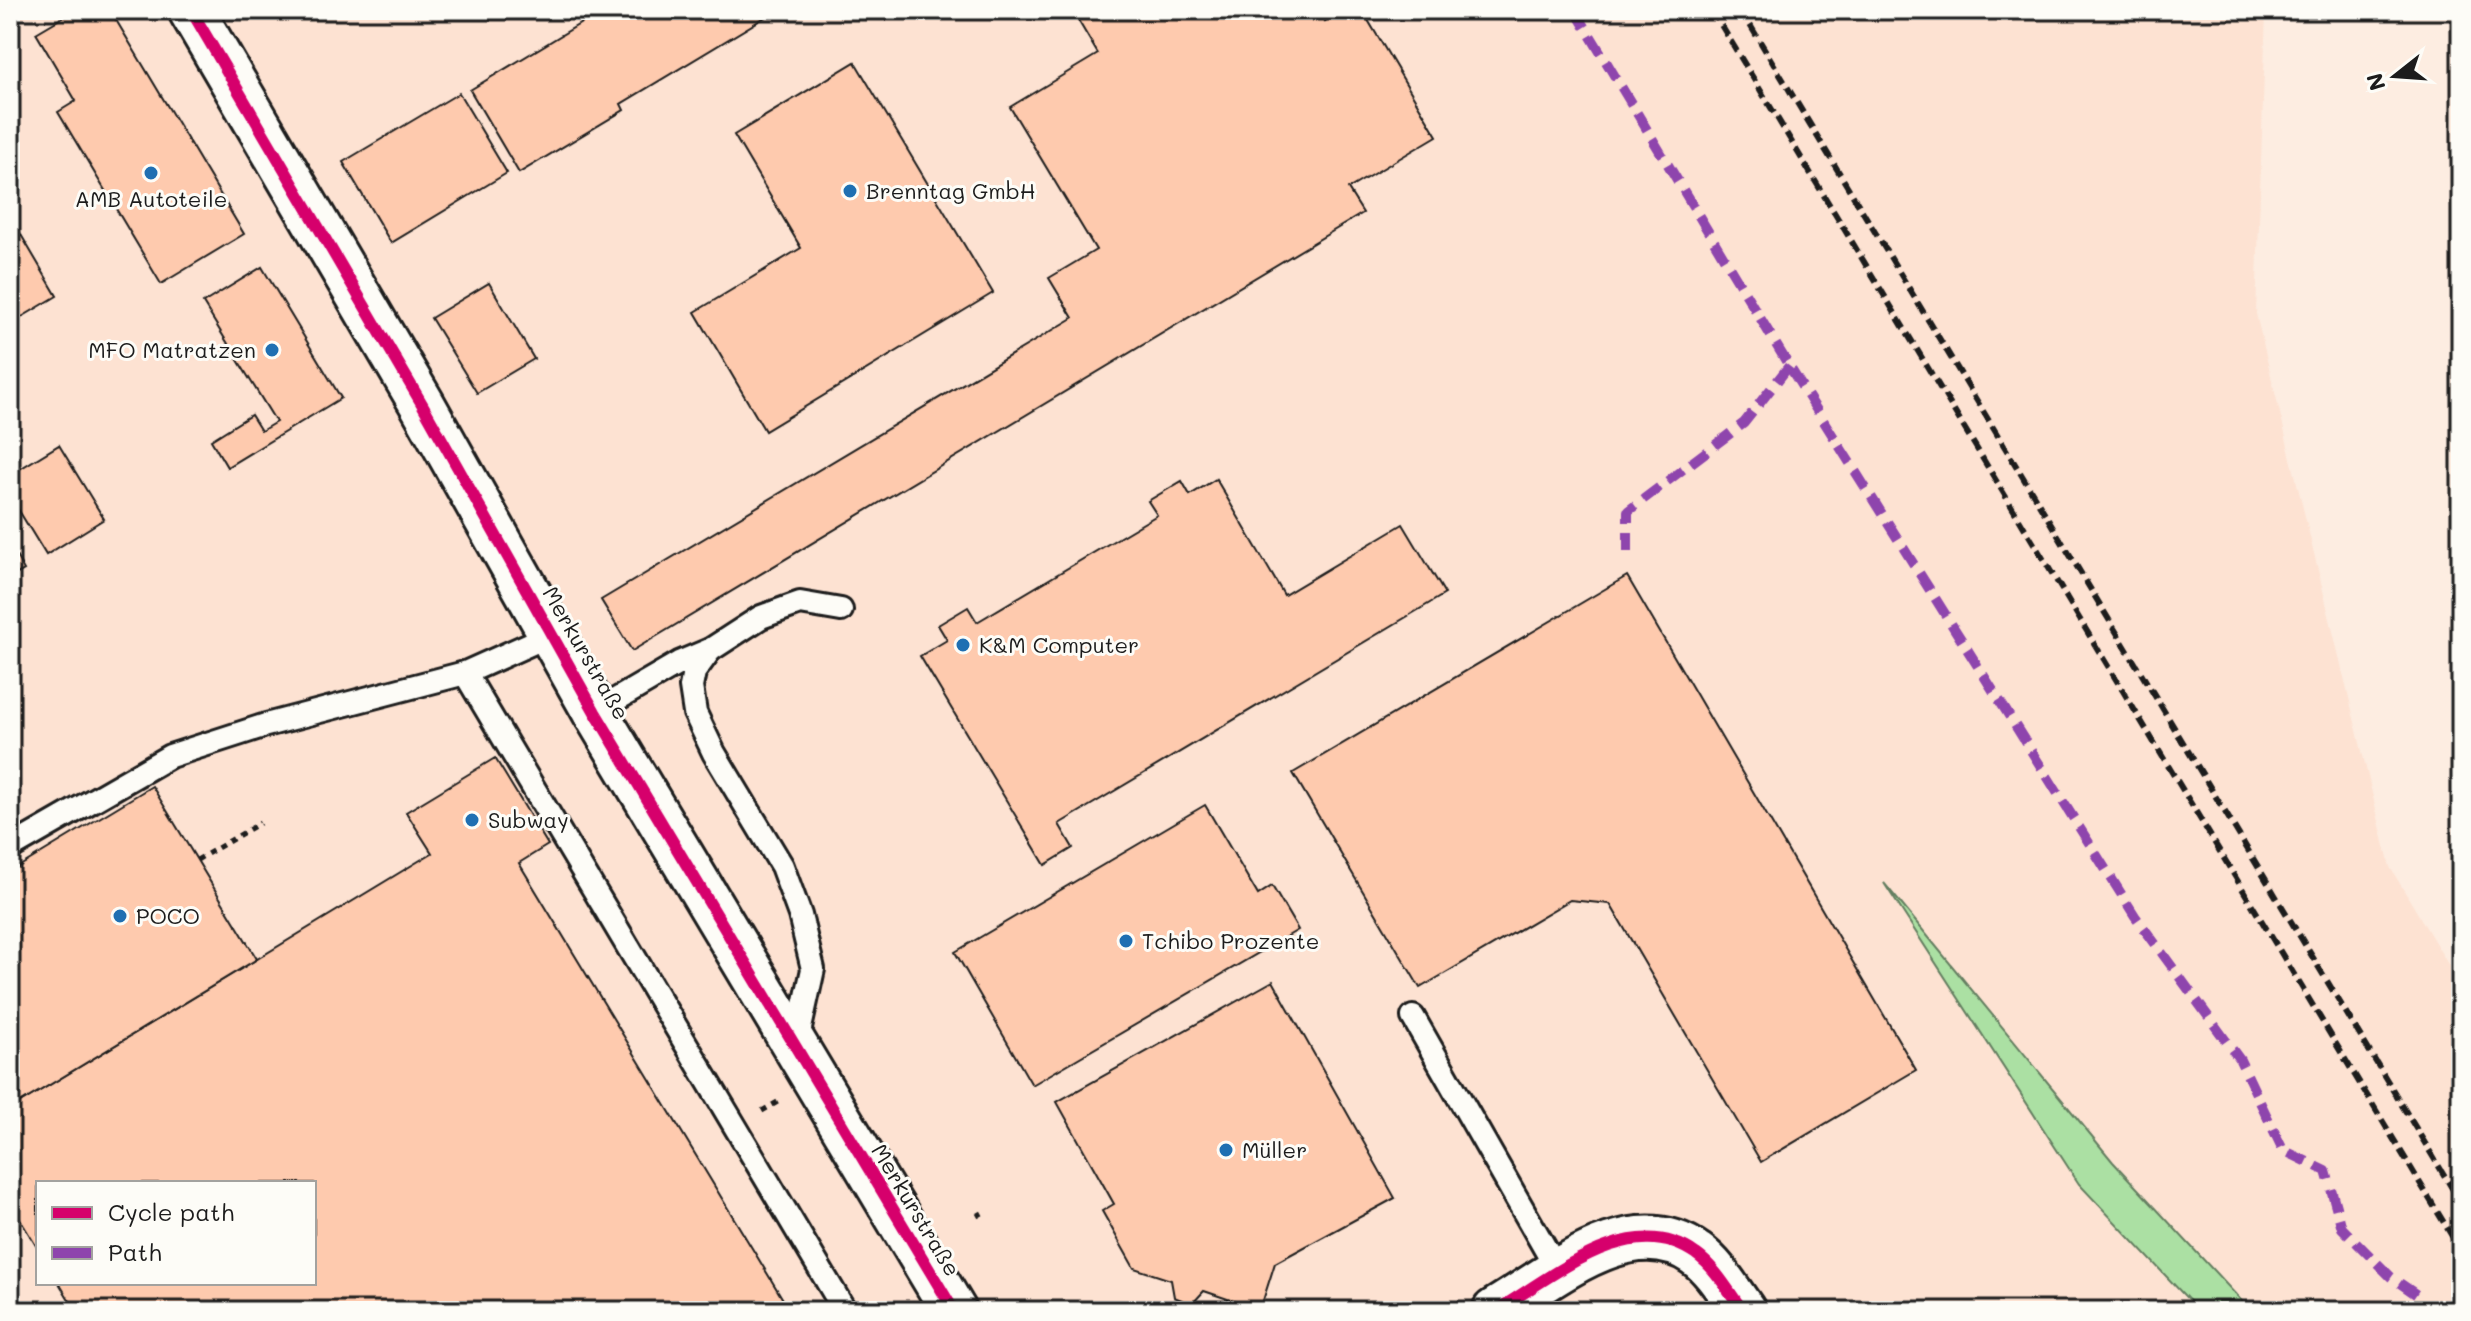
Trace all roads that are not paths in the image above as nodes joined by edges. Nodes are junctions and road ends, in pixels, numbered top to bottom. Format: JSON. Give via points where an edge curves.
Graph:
{"nodes":[{"id":1,"x":191,"y":10,"type":"edge"},
{"id":2,"x":841,"y":610,"type":"dead end"},
{"id":3,"x":552,"y":634,"type":"junction"},
{"id":4,"x":710,"y":650,"type":"junction"},
{"id":5,"x":465,"y":673,"type":"junction"},
{"id":6,"x":595,"y":712,"type":"junction"},
{"id":7,"x":10,"y":848,"type":"edge"},
{"id":8,"x":1413,"y":1017,"type":"dead end"},
{"id":9,"x":795,"y":1049,"type":"junction"},
{"id":10,"x":1558,"y":1271,"type":"junction"},
{"id":11,"x":845,"y":1311,"type":"edge"},
{"id":12,"x":954,"y":1311,"type":"edge"},
{"id":13,"x":1495,"y":1311,"type":"edge"},
{"id":14,"x":1743,"y":1311,"type":"edge"}],
"edges":[{"from":1,"to":3,"type":"street","name":"Merkurstraße"},
{"from":2,"to":4,"type":"lane","via":[[800,603],[761,617]]},
{"from":3,"to":5,"type":"lane"},
{"from":3,"to":6,"type":"street","name":"Merkurstraße"},
{"from":4,"to":6,"type":"lane"},
{"from":4,"to":9,"type":"lane","via":[[694,672],[695,713],[782,866],[813,969]]},
{"from":5,"to":7,"type":"lane","via":[[170,756]]},
{"from":5,"to":11,"type":"lane"},
{"from":6,"to":9,"type":"street","name":"Merkurstraße"},
{"from":8,"to":10,"type":"lane"},
{"from":9,"to":12,"type":"street","name":"Merkurstraße"},
{"from":10,"to":13,"type":"street"},
{"from":10,"to":14,"type":"street","via":[[1591,1252],[1634,1239],[1663,1238],[1696,1254]]}]}
